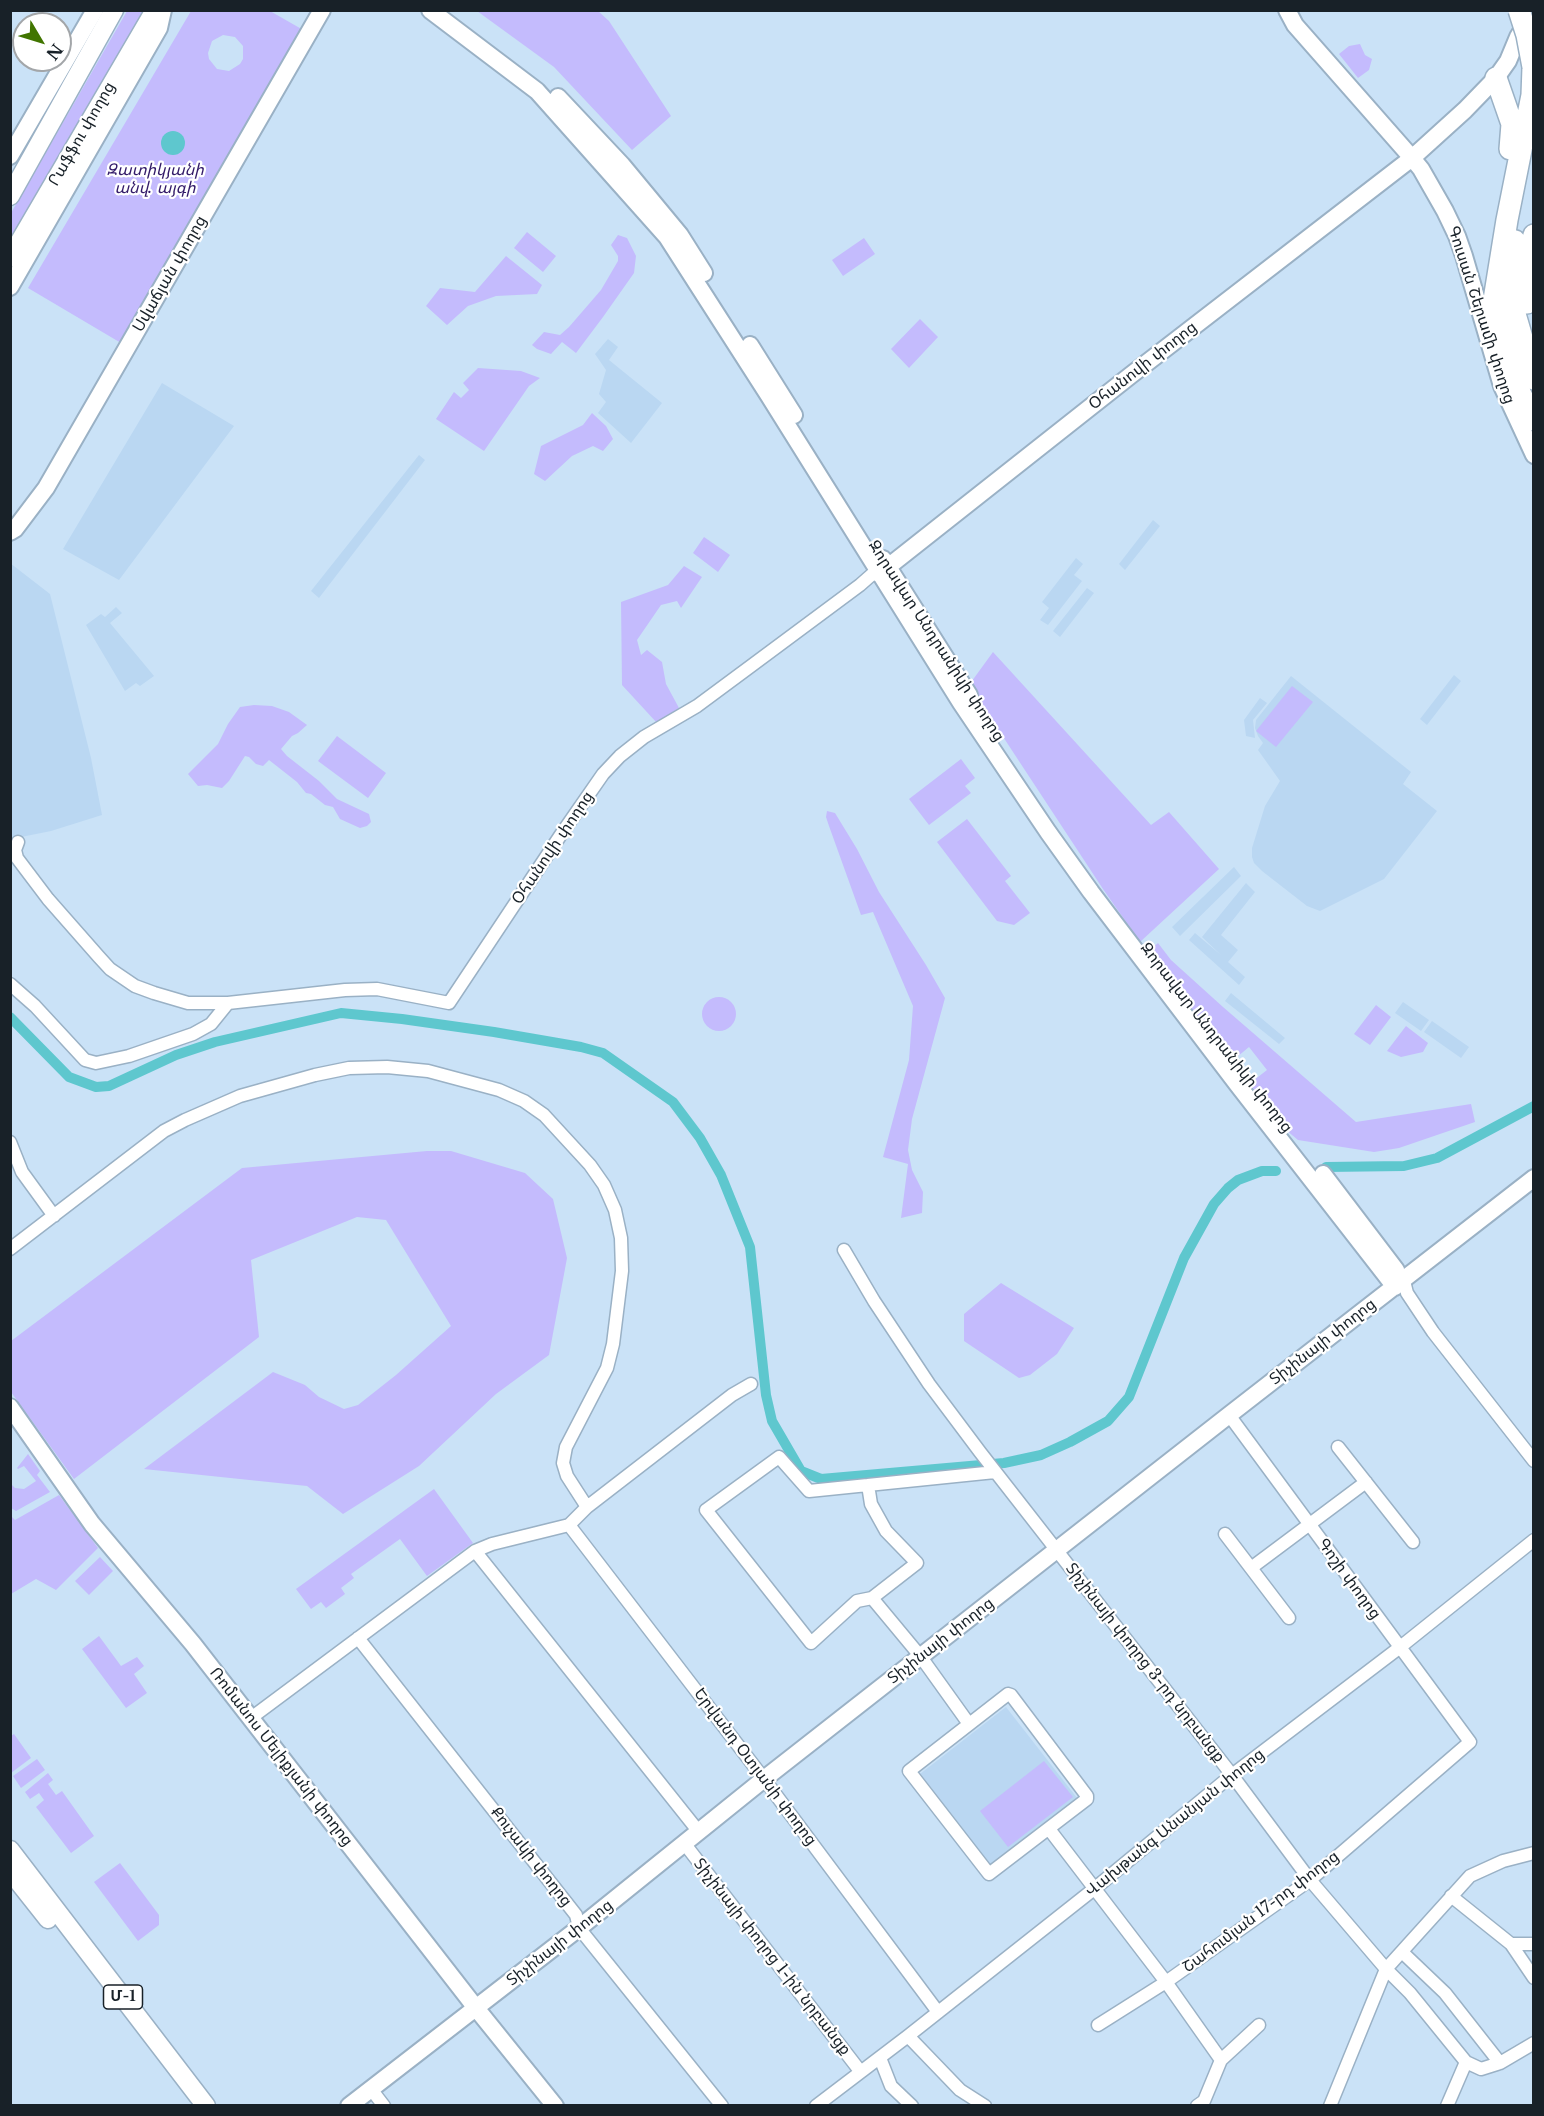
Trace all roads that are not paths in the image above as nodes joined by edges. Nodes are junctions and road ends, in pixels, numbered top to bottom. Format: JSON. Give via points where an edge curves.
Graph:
{"nodes":[{"id":1,"x":95,"y":10,"type":"edge"},
{"id":2,"x":114,"y":10,"type":"edge"},
{"id":3,"x":154,"y":10,"type":"edge"},
{"id":4,"x":163,"y":10,"type":"edge"},
{"id":5,"x":322,"y":10,"type":"edge"},
{"id":6,"x":430,"y":10,"type":"edge"},
{"id":7,"x":446,"y":10,"type":"edge"},
{"id":8,"x":1287,"y":10,"type":"edge"},
{"id":9,"x":1519,"y":10,"type":"edge"},
{"id":10,"x":1533,"y":12,"type":"edge"},
{"id":11,"x":1533,"y":68,"type":"edge"},
{"id":12,"x":1496,"y":78,"type":"junction"},
{"id":13,"x":10,"y":156,"type":"edge"},
{"id":14,"x":1411,"y":156,"type":"junction"},
{"id":15,"x":1533,"y":158,"type":"edge"},
{"id":16,"x":10,"y":196,"type":"edge"},
{"id":17,"x":1533,"y":235,"type":"edge"},
{"id":18,"x":10,"y":258,"type":"edge"},
{"id":19,"x":10,"y":286,"type":"edge"},
{"id":20,"x":1494,"y":300,"type":"junction"},
{"id":21,"x":1531,"y":370,"type":"edge"},
{"id":22,"x":1533,"y":420,"type":"edge"},
{"id":23,"x":1533,"y":455,"type":"edge"},
{"id":24,"x":10,"y":532,"type":"edge"},
{"id":25,"x":882,"y":569,"type":"junction"},
{"id":26,"x":18,"y":842,"type":"dead end"},
{"id":27,"x":10,"y":984,"type":"edge"},
{"id":28,"x":228,"y":1003,"type":"junction"},
{"id":29,"x":10,"y":1142,"type":"edge"},
{"id":30,"x":1533,"y":1178,"type":"edge"},
{"id":31,"x":54,"y":1216,"type":"junction"},
{"id":32,"x":10,"y":1249,"type":"edge"},
{"id":33,"x":844,"y":1250,"type":"dead end"},
{"id":34,"x":1402,"y":1287,"type":"junction"},
{"id":35,"x":751,"y":1384,"type":"dead end"},
{"id":36,"x":10,"y":1407,"type":"edge"},
{"id":37,"x":1228,"y":1415,"type":"junction"},
{"id":38,"x":1338,"y":1447,"type":"dead end"},
{"id":39,"x":1533,"y":1461,"type":"edge"},
{"id":40,"x":995,"y":1472,"type":"junction"},
{"id":41,"x":1366,"y":1482,"type":"junction"},
{"id":42,"x":868,"y":1485,"type":"junction"},
{"id":43,"x":587,"y":1506,"type":"junction"},
{"id":44,"x":1308,"y":1524,"type":"junction"},
{"id":45,"x":569,"y":1525,"type":"junction"},
{"id":46,"x":1225,"y":1534,"type":"dead end"},
{"id":47,"x":1533,"y":1540,"type":"edge"},
{"id":48,"x":1413,"y":1542,"type":"dead end"},
{"id":49,"x":1057,"y":1550,"type":"junction"},
{"id":50,"x":475,"y":1551,"type":"junction"},
{"id":51,"x":1251,"y":1568,"type":"junction"},
{"id":52,"x":872,"y":1598,"type":"junction"},
{"id":53,"x":1289,"y":1618,"type":"dead end"},
{"id":54,"x":358,"y":1638,"type":"junction"},
{"id":55,"x":1399,"y":1648,"type":"junction"},
{"id":56,"x":921,"y":1658,"type":"junction"},
{"id":57,"x":251,"y":1718,"type":"junction"},
{"id":58,"x":969,"y":1724,"type":"junction"},
{"id":59,"x":1470,"y":1742,"type":"joint"},
{"id":60,"x":1232,"y":1775,"type":"junction"},
{"id":61,"x":764,"y":1779,"type":"junction"},
{"id":62,"x":1049,"y":1829,"type":"junction"},
{"id":63,"x":699,"y":1832,"type":"junction"},
{"id":64,"x":684,"y":1844,"type":"junction"},
{"id":65,"x":10,"y":1850,"type":"edge"},
{"id":66,"x":1533,"y":1853,"type":"edge"},
{"id":67,"x":10,"y":1871,"type":"edge"},
{"id":68,"x":1310,"y":1880,"type":"junction"},
{"id":69,"x":1094,"y":1889,"type":"junction"},
{"id":70,"x":1451,"y":1896,"type":"junction"},
{"id":71,"x":579,"y":1928,"type":"junction"},
{"id":72,"x":1511,"y":1944,"type":"junction"},
{"id":73,"x":1533,"y":1944,"type":"edge"},
{"id":74,"x":1402,"y":1952,"type":"junction"},
{"id":75,"x":1386,"y":1969,"type":"junction"},
{"id":76,"x":1533,"y":1978,"type":"edge"},
{"id":77,"x":1166,"y":1982,"type":"junction"},
{"id":78,"x":476,"y":2008,"type":"junction"},
{"id":79,"x":938,"y":2012,"type":"junction"},
{"id":80,"x":1098,"y":2025,"type":"dead end"},
{"id":81,"x":1260,"y":2025,"type":"dead end"},
{"id":82,"x":908,"y":2036,"type":"junction"},
{"id":83,"x":1533,"y":2043,"type":"edge"},
{"id":84,"x":880,"y":2058,"type":"junction"},
{"id":85,"x":1221,"y":2060,"type":"junction"},
{"id":86,"x":1466,"y":2062,"type":"junction"},
{"id":87,"x":1500,"y":2063,"type":"junction"},
{"id":88,"x":860,"y":2071,"type":"junction"},
{"id":89,"x":371,"y":2089,"type":"junction"},
{"id":90,"x":192,"y":2106,"type":"edge"},
{"id":91,"x":206,"y":2106,"type":"edge"},
{"id":92,"x":349,"y":2106,"type":"edge"},
{"id":93,"x":384,"y":2106,"type":"edge"},
{"id":94,"x":555,"y":2106,"type":"edge"},
{"id":95,"x":722,"y":2106,"type":"edge"},
{"id":96,"x":816,"y":2106,"type":"edge"},
{"id":97,"x":912,"y":2106,"type":"edge"},
{"id":98,"x":985,"y":2106,"type":"edge"},
{"id":99,"x":1197,"y":2106,"type":"edge"},
{"id":100,"x":1330,"y":2106,"type":"edge"},
{"id":101,"x":1447,"y":2106,"type":"edge"}],
"edges":[{"from":1,"to":13,"type":"main road"},
{"from":2,"to":16,"type":"main road","name":"Րաֆֆու փողոց"},
{"from":3,"to":18,"type":"main road","name":"Րաֆֆու փողոց"},
{"from":4,"to":19,"type":"main road","via":[[159,28]]},
{"from":5,"to":24,"type":"main road","name":"Սվաճյան փողոց","via":[[46,488]]},
{"from":6,"to":25,"type":"main road","name":"Զորավար Անդրանիկի փողոց","via":[[537,91],[667,237]]},
{"from":7,"to":25,"type":"main road","name":"Զորավար Անդրանիկի փողոց","via":[[561,100],[680,235],[774,382]]},
{"from":8,"to":14,"type":"main road","name":"Գուսան Շերամի փողոց","via":[[1295,25]]},
{"from":9,"to":11,"type":"highway","bridge":true},
{"from":10,"to":12,"type":"main road","name":"Օհանովի փողոց"},
{"from":11,"to":20,"type":"highway","via":[[1532,95]]},
{"from":12,"to":14,"type":"main road","name":"Օհանովի փողոց"},
{"from":12,"to":20,"type":"highway","via":[[1512,124],[1512,136],[1495,222],[1489,277]]},
{"from":14,"to":23,"type":"main road","name":"Գուսան Շերամի փողոց","via":[[1457,236],[1502,386]]},
{"from":14,"to":25,"type":"main road","name":"Օհանովի փողոց","via":[[1135,363]]},
{"from":15,"to":21,"type":"highway","via":[[1513,255],[1515,314]]},
{"from":17,"to":21,"type":"highway","via":[[1527,302]]},
{"from":20,"to":22,"type":"highway","via":[[1515,383]]},
{"from":25,"to":28,"type":"street","name":"Օհանովի փողոց","via":[[697,706],[620,756],[603,774],[449,1002],[377,989]]},
{"from":25,"to":34,"type":"main road","name":"Զորավար Անդրանիկի փողոց","via":[[1014,772],[1143,952],[1361,1222]]},
{"from":26,"to":28,"type":"street","name":"Օհանովի փողոց","via":[[17,858],[110,969],[135,986],[188,1003]]},
{"from":27,"to":28,"type":"street","via":[[86,1060],[96,1063],[193,1034],[211,1024]]},
{"from":29,"to":31,"type":"street","via":[[22,1172]]},
{"from":30,"to":34,"type":"main road","name":"Տիչինայի փողոց"},
{"from":31,"to":32,"type":"street"},
{"from":31,"to":43,"type":"street","via":[[174,1125],[240,1096],[315,1075],[387,1066],[428,1071],[500,1090],[524,1101],[544,1115],[590,1165],[615,1210],[621,1238],[622,1271],[608,1368],[566,1447],[563,1463]]},
{"from":33,"to":40,"type":"street","name":"Տիչինայի փողոց 3-րդ նրբանցք","via":[[929,1384]]},
{"from":34,"to":37,"type":"main road","name":"Տիչինայի փողոց"},
{"from":34,"to":39,"type":"street"},
{"from":35,"to":43,"type":"street"},
{"from":36,"to":57,"type":"main road","name":"Ռոմանոս Մելիքյանի փողոց","via":[[92,1524]]},
{"from":37,"to":44,"type":"street","name":"Գոշի փողոց"},
{"from":37,"to":49,"type":"main road","name":"Տիչինայի փողոց"},
{"from":38,"to":41,"type":"street"},
{"from":40,"to":42,"type":"street"},
{"from":40,"to":49,"type":"street","name":"Տիչինայի փողոց 3-րդ նրբանցք"},
{"from":41,"to":44,"type":"street"},
{"from":41,"to":48,"type":"street"},
{"from":42,"to":52,"type":"street","via":[[871,1504],[886,1531],[917,1563]]},
{"from":42,"to":52,"type":"street","via":[[809,1491],[779,1457],[706,1510],[811,1642],[858,1601]]},
{"from":43,"to":45,"type":"street"},
{"from":44,"to":51,"type":"street"},
{"from":44,"to":55,"type":"street","name":"Գոշի փողոց"},
{"from":45,"to":50,"type":"street"},
{"from":45,"to":61,"type":"street","name":"Երվանդ Օտյանի փողոց"},
{"from":46,"to":51,"type":"street"},
{"from":47,"to":55,"type":"street","name":"Վախթանգ Անանյան փողոց"},
{"from":49,"to":56,"type":"main road","name":"Տիչինայի փողոց"},
{"from":49,"to":60,"type":"street","name":"Տիչինայի փողոց 3-րդ նրբանցք"},
{"from":50,"to":54,"type":"street"},
{"from":50,"to":63,"type":"street"},
{"from":51,"to":53,"type":"street"},
{"from":52,"to":56,"type":"street"},
{"from":54,"to":57,"type":"street"},
{"from":54,"to":71,"type":"street","name":"Քուչակի փողոց","via":[[576,1915]]},
{"from":55,"to":59,"type":"street","name":"Գոշի փողոց"},
{"from":55,"to":60,"type":"street","name":"Վախթանգ Անանյան փողոց"},
{"from":56,"to":58,"type":"street"},
{"from":56,"to":61,"type":"main road","name":"Տիչինայի փողոց"},
{"from":57,"to":78,"type":"main road","name":"Ռոմանոս Մելիքյանի փողոց"},
{"from":58,"to":62,"type":"street","via":[[1011,1695],[1087,1796]]},
{"from":58,"to":62,"type":"street","via":[[911,1768],[910,1775],[989,1874]]},
{"from":59,"to":68,"type":"street","name":"Շահումյան 17-րդ փողոց"},
{"from":60,"to":68,"type":"street","name":"Տիչինայի փողոց 3-րդ նրբանցք"},
{"from":60,"to":69,"type":"street","name":"Վախթանգ Անանյան փողոց"},
{"from":61,"to":63,"type":"main road","name":"Տիչինայի փողոց"},
{"from":61,"to":79,"type":"street","name":"Երվանդ Օտյանի փողոց"},
{"from":62,"to":69,"type":"street"},
{"from":63,"to":64,"type":"main road","name":"Տիչինայի փողոց"},
{"from":64,"to":71,"type":"main road","name":"Տիչինայի փողոց"},
{"from":64,"to":88,"type":"street","name":"Տիչինայի փողոց 1-ին նրբանցք"},
{"from":65,"to":91,"type":"main road","number":"Մ-1"},
{"from":66,"to":70,"type":"street","via":[[1470,1876]]},
{"from":67,"to":90,"type":"main road","number":"Մ-1"},
{"from":68,"to":75,"type":"street","name":"Տիչինայի փողոց 3-րդ նրբանցք"},
{"from":68,"to":77,"type":"street","name":"Շահումյան 17-րդ փողոց"},
{"from":69,"to":77,"type":"street"},
{"from":69,"to":79,"type":"street","name":"Վախթանգ Անանյան փողոց"},
{"from":70,"to":72,"type":"street"},
{"from":70,"to":74,"type":"street"},
{"from":71,"to":78,"type":"main road","name":"Տիչինայի փողոց"},
{"from":71,"to":95,"type":"street","name":"Քուչակի փողոց"},
{"from":72,"to":73,"type":"street"},
{"from":72,"to":76,"type":"street"},
{"from":74,"to":75,"type":"street"},
{"from":74,"to":87,"type":"street","via":[[1445,1994]]},
{"from":75,"to":86,"type":"street","name":"Տիչինայի փողոց 3-րդ նրբանցք"},
{"from":75,"to":100,"type":"street"},
{"from":77,"to":80,"type":"street","name":"Շահումյան 17-րդ փողոց"},
{"from":77,"to":85,"type":"street"},
{"from":78,"to":89,"type":"main road","name":"Տիչինայի փողոց"},
{"from":78,"to":94,"type":"main road","name":"Ռոմանոս Մելիքյանի փողոց"},
{"from":79,"to":82,"type":"street","name":"Վախթանգ Անանյան փողոց"},
{"from":81,"to":85,"type":"street"},
{"from":82,"to":84,"type":"street","name":"Վախթանգ Անանյան փողոց"},
{"from":82,"to":98,"type":"street","via":[[960,2090]]},
{"from":83,"to":87,"type":"street"},
{"from":84,"to":88,"type":"street","name":"Վախթանգ Անանյան փողոց"},
{"from":84,"to":97,"type":"street","via":[[891,2086]]},
{"from":85,"to":99,"type":"street","via":[[1204,2101]]},
{"from":86,"to":87,"type":"street","via":[[1481,2068]]},
{"from":86,"to":101,"type":"street"},
{"from":88,"to":96,"type":"street","name":"Վախթանգ Անանյան փողոց"},
{"from":89,"to":92,"type":"main road","name":"Տիչինայի փողոց"},
{"from":89,"to":93,"type":"street"}]}
